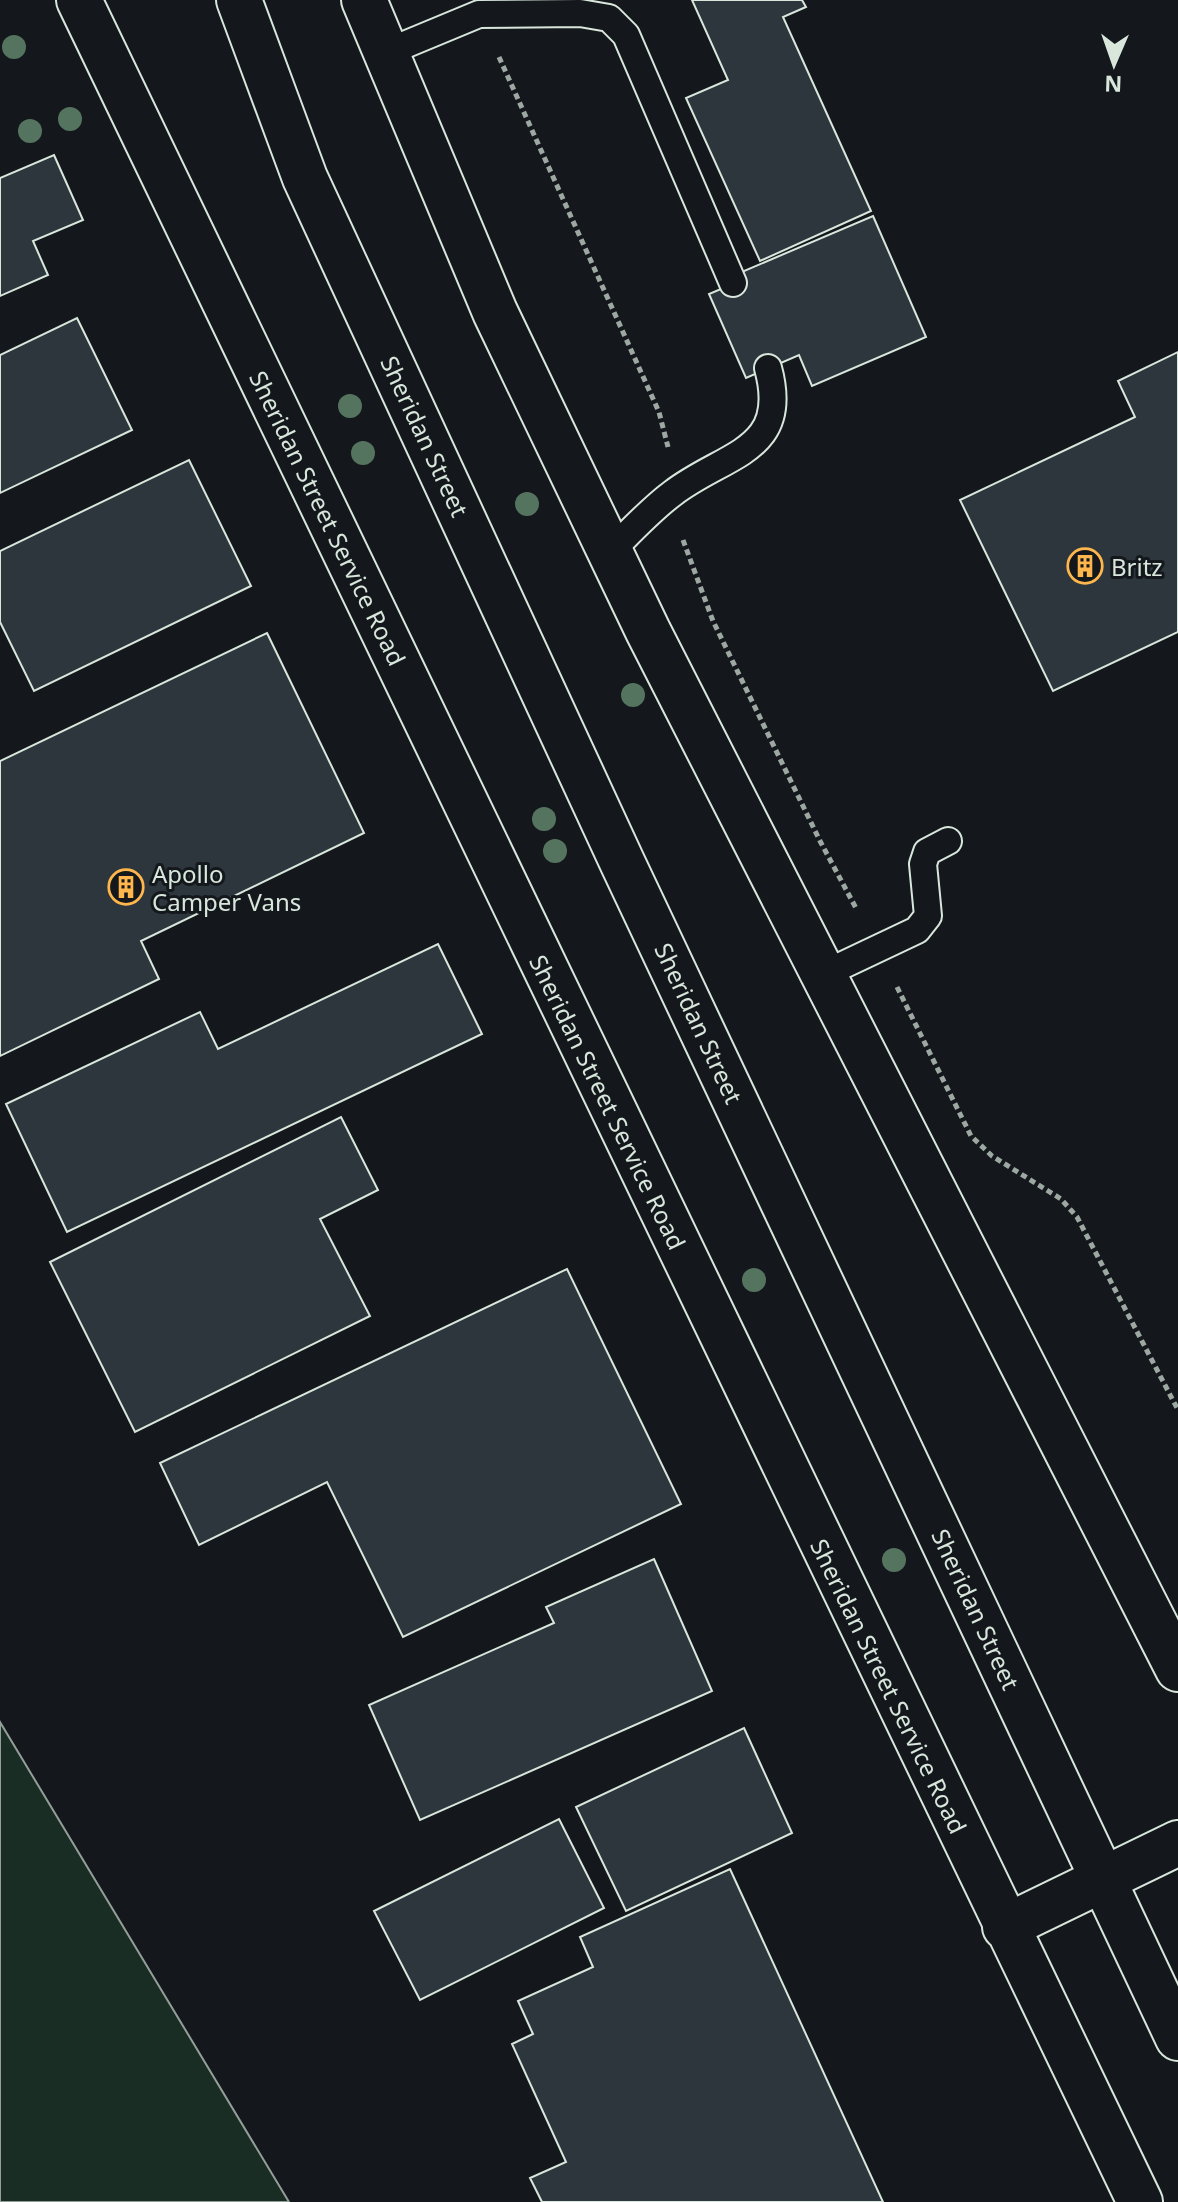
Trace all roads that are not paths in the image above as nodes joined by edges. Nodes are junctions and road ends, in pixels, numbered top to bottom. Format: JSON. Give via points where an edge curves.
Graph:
{"nodes":[{"id":1,"x":79,"y":0,"type":"edge"},
{"id":2,"x":239,"y":0,"type":"edge"},
{"id":3,"x":364,"y":0,"type":"edge"},
{"id":4,"x":385,"y":53,"type":"junction"},
{"id":5,"x":733,"y":283,"type":"dead end"},
{"id":6,"x":768,"y":368,"type":"dead end"},
{"id":7,"x":610,"y":552,"type":"junction"},
{"id":8,"x":948,"y":841,"type":"dead end"},
{"id":9,"x":822,"y":975,"type":"junction"},
{"id":10,"x":1178,"y":1669,"type":"edge"},
{"id":11,"x":1178,"y":1843,"type":"edge"},
{"id":12,"x":1101,"y":1880,"type":"junction"},
{"id":13,"x":1005,"y":1927,"type":"junction"},
{"id":14,"x":1178,"y":2038,"type":"edge"},
{"id":15,"x":1140,"y":2202,"type":"edge"}],
"edges":[{"from":1,"to":13,"type":"main road","name":"Sheridan Street Service Road"},
{"from":2,"to":12,"type":"main road","name":"Sheridan Street","via":[[305,178]]},
{"from":3,"to":4,"type":"main road"},
{"from":4,"to":5,"type":"lane","via":[[479,14],[580,13],[609,18],[626,35]]},
{"from":4,"to":7,"type":"main road","via":[[495,312]]},
{"from":6,"to":7,"type":"lane","via":[[775,402],[765,434],[673,493]]},
{"from":7,"to":9,"type":"main road"},
{"from":8,"to":9,"type":"lane","via":[[927,852],[923,864],[925,922]]},
{"from":9,"to":10,"type":"main road"},
{"from":11,"to":12,"type":"main road"},
{"from":12,"to":13,"type":"main road"},
{"from":12,"to":14,"type":"main road","name":"Sheridan Street"},
{"from":13,"to":15,"type":"main road","name":"Sheridan Street Service Road"}]}
